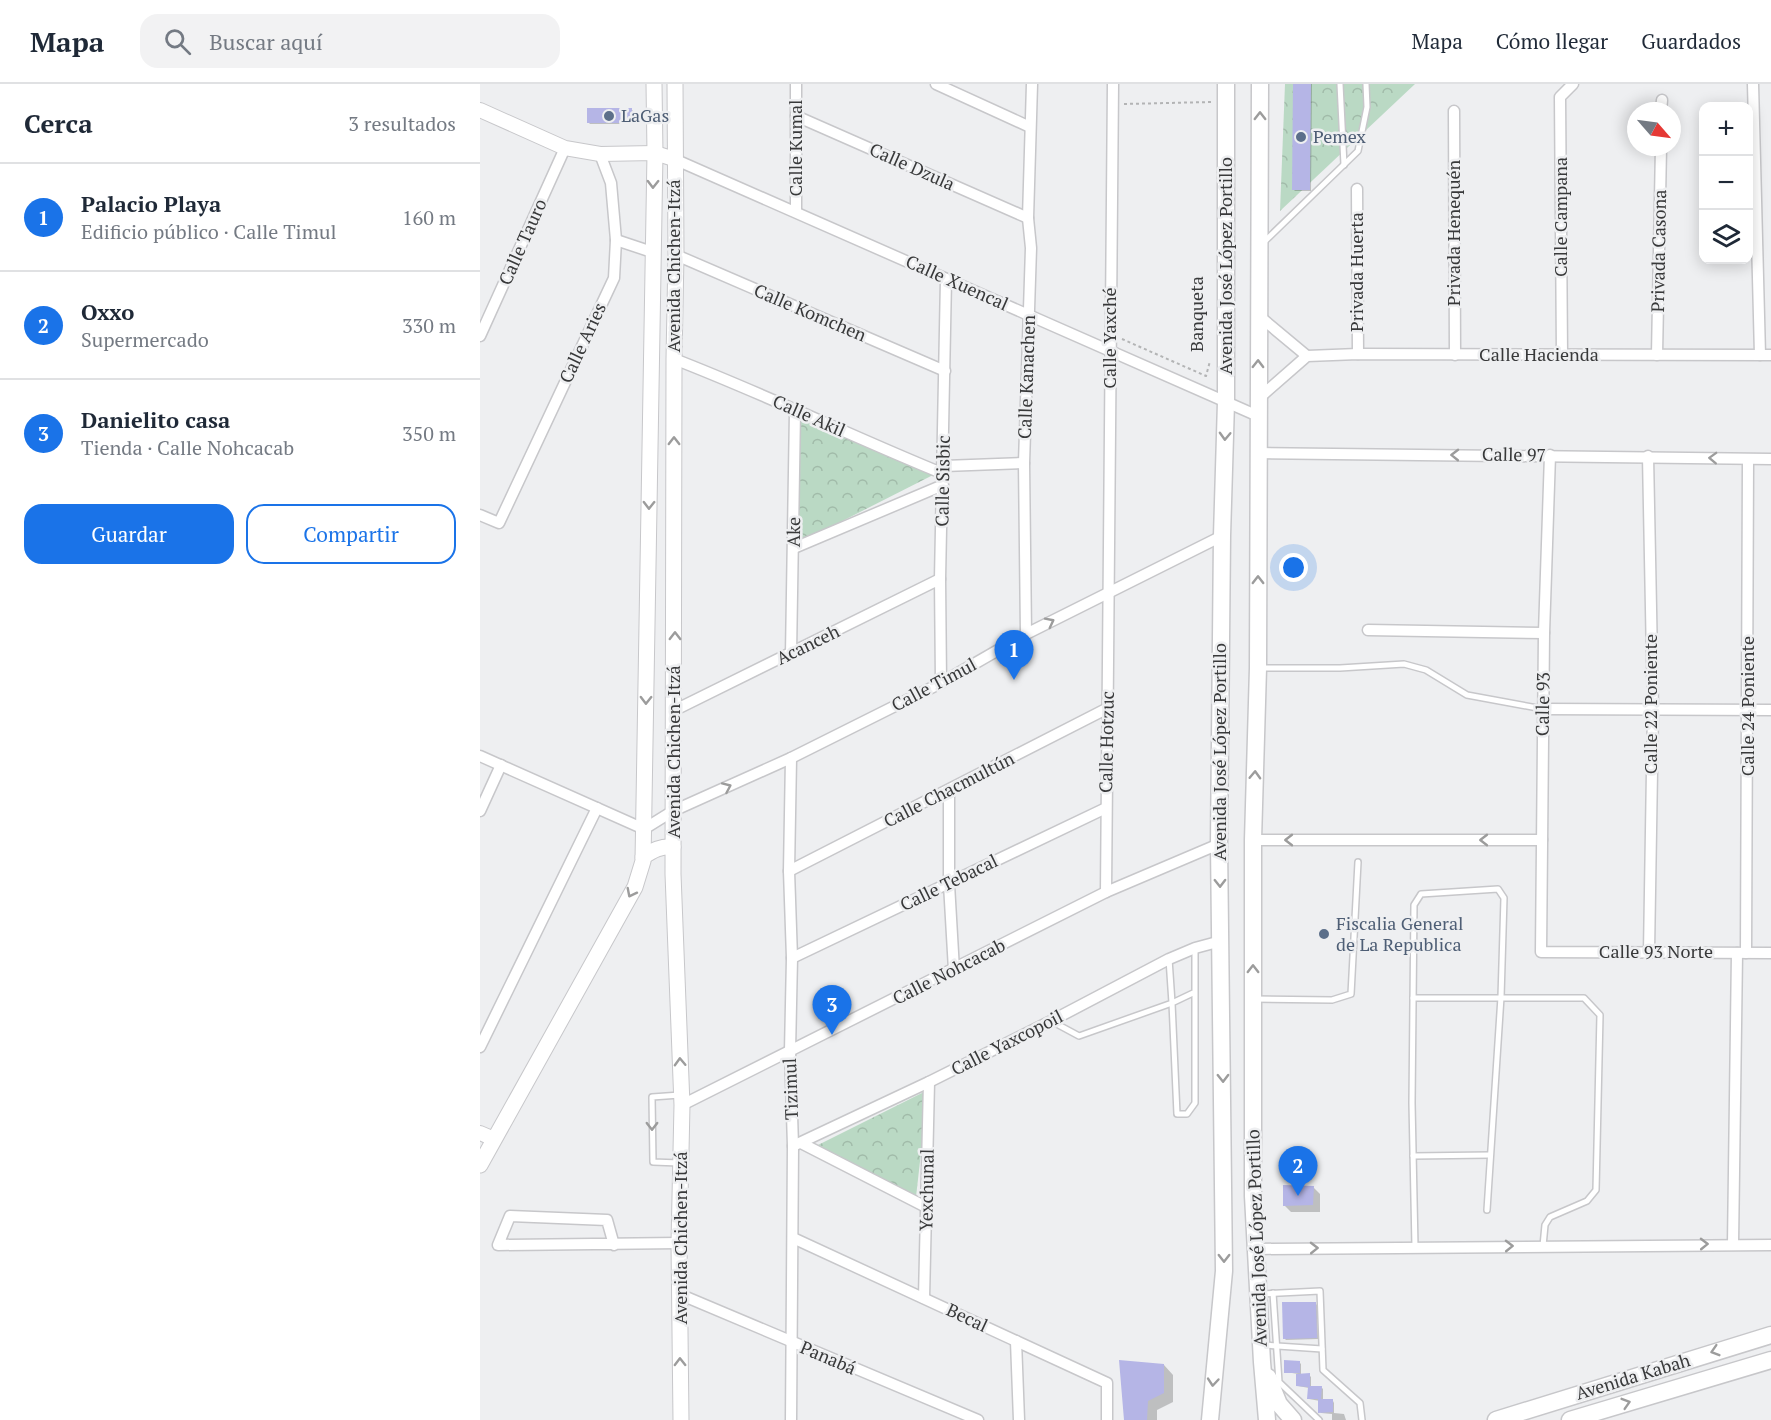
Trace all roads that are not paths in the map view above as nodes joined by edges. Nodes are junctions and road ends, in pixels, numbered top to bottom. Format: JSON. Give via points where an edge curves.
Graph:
{"nodes":[{"id":1,"x":654,"y":84,"type":"edge"},
{"id":2,"x":675,"y":84,"type":"edge"},
{"id":3,"x":796,"y":84,"type":"edge"},
{"id":4,"x":936,"y":84,"type":"edge"},
{"id":5,"x":1032,"y":84,"type":"edge"},
{"id":6,"x":1113,"y":84,"type":"edge"},
{"id":7,"x":1226,"y":84,"type":"edge"},
{"id":8,"x":1260,"y":84,"type":"edge"},
{"id":9,"x":1340,"y":84,"type":"edge"},
{"id":10,"x":1366,"y":84,"type":"edge"},
{"id":11,"x":1573,"y":84,"type":"edge"},
{"id":12,"x":1753,"y":84,"type":"edge"},
{"id":13,"x":480,"y":110,"type":"edge"},
{"id":14,"x":1454,"y":111,"type":"dead end"},
{"id":15,"x":796,"y":116,"type":"junction"},
{"id":16,"x":1030,"y":127,"type":"junction"},
{"id":17,"x":565,"y":148,"type":"junction"},
{"id":18,"x":655,"y":153,"type":"junction"},
{"id":19,"x":600,"y":154,"type":"junction"},
{"id":20,"x":1661,"y":156,"type":"edge"},
{"id":21,"x":674,"y":159,"type":"junction"},
{"id":22,"x":1344,"y":165,"type":"junction"},
{"id":23,"x":1357,"y":189,"type":"dead end"},
{"id":24,"x":796,"y":212,"type":"junction"},
{"id":25,"x":1028,"y":218,"type":"junction"},
{"id":26,"x":616,"y":240,"type":"junction"},
{"id":27,"x":1259,"y":247,"type":"junction"},
{"id":28,"x":652,"y":252,"type":"junction"},
{"id":29,"x":676,"y":255,"type":"junction"},
{"id":30,"x":946,"y":279,"type":"junction"},
{"id":31,"x":1029,"y":315,"type":"junction"},
{"id":32,"x":1259,"y":316,"type":"junction"},
{"id":33,"x":480,"y":336,"type":"edge"},
{"id":34,"x":1110,"y":351,"type":"junction"},
{"id":35,"x":1358,"y":354,"type":"junction"},
{"id":36,"x":1455,"y":355,"type":"junction"},
{"id":37,"x":1562,"y":355,"type":"junction"},
{"id":38,"x":1657,"y":355,"type":"junction"},
{"id":39,"x":1766,"y":355,"type":"edge"},
{"id":40,"x":1308,"y":356,"type":"junction"},
{"id":41,"x":674,"y":359,"type":"junction"},
{"id":42,"x":945,"y":372,"type":"junction"},
{"id":43,"x":1226,"y":402,"type":"junction"},
{"id":44,"x":1258,"y":408,"type":"junction"},
{"id":45,"x":795,"y":411,"type":"junction"},
{"id":46,"x":1258,"y":453,"type":"junction"},
{"id":47,"x":1550,"y":455,"type":"junction"},
{"id":48,"x":1648,"y":456,"type":"junction"},
{"id":49,"x":1771,"y":459,"type":"edge"},
{"id":50,"x":1748,"y":460,"type":"junction"},
{"id":51,"x":1024,"y":463,"type":"junction"},
{"id":52,"x":944,"y":475,"type":"junction"},
{"id":53,"x":480,"y":515,"type":"edge"},
{"id":54,"x":1222,"y":536,"type":"junction"},
{"id":55,"x":794,"y":548,"type":"junction"},
{"id":56,"x":940,"y":579,"type":"junction"},
{"id":57,"x":1109,"y":591,"type":"junction"},
{"id":58,"x":1368,"y":630,"type":"dead end"},
{"id":59,"x":1544,"y":633,"type":"junction"},
{"id":60,"x":1026,"y":634,"type":"junction"},
{"id":61,"x":791,"y":654,"type":"junction"},
{"id":62,"x":1258,"y":668,"type":"junction"},
{"id":63,"x":941,"y":683,"type":"junction"},
{"id":64,"x":1108,"y":708,"type":"junction"},
{"id":65,"x":1543,"y":709,"type":"junction"},
{"id":66,"x":675,"y":710,"type":"junction"},
{"id":67,"x":1653,"y":710,"type":"junction"},
{"id":68,"x":1749,"y":710,"type":"junction"},
{"id":69,"x":1771,"y":710,"type":"edge"},
{"id":70,"x":480,"y":756,"type":"edge"},
{"id":71,"x":791,"y":758,"type":"junction"},
{"id":72,"x":501,"y":765,"type":"junction"},
{"id":73,"x":949,"y":790,"type":"junction"},
{"id":74,"x":597,"y":808,"type":"junction"},
{"id":75,"x":1106,"y":808,"type":"junction"},
{"id":76,"x":480,"y":811,"type":"edge"},
{"id":77,"x":674,"y":811,"type":"junction"},
{"id":78,"x":644,"y":829,"type":"junction"},
{"id":79,"x":1253,"y":840,"type":"junction"},
{"id":80,"x":1542,"y":840,"type":"junction"},
{"id":81,"x":1219,"y":844,"type":"junction"},
{"id":82,"x":673,"y":848,"type":"junction"},
{"id":83,"x":643,"y":857,"type":"junction"},
{"id":84,"x":1358,"y":862,"type":"dead end"},
{"id":85,"x":789,"y":871,"type":"junction"},
{"id":86,"x":949,"y":884,"type":"junction"},
{"id":87,"x":1106,"y":892,"type":"junction"},
{"id":88,"x":1221,"y":941,"type":"junction"},
{"id":89,"x":1195,"y":948,"type":"junction"},
{"id":90,"x":1542,"y":952,"type":"joint"},
{"id":91,"x":1648,"y":952,"type":"junction"},
{"id":92,"x":1742,"y":953,"type":"junction"},
{"id":93,"x":1771,"y":953,"type":"edge"},
{"id":94,"x":792,"y":958,"type":"junction"},
{"id":95,"x":1169,"y":958,"type":"junction"},
{"id":96,"x":954,"y":970,"type":"junction"},
{"id":97,"x":1194,"y":993,"type":"junction"},
{"id":98,"x":1500,"y":997,"type":"junction"},
{"id":99,"x":1413,"y":998,"type":"junction"},
{"id":100,"x":1253,"y":999,"type":"junction"},
{"id":101,"x":1172,"y":1003,"type":"junction"},
{"id":102,"x":1051,"y":1021,"type":"junction"},
{"id":103,"x":480,"y":1047,"type":"edge"},
{"id":104,"x":790,"y":1051,"type":"junction"},
{"id":105,"x":929,"y":1083,"type":"junction"},
{"id":106,"x":682,"y":1100,"type":"junction"},
{"id":107,"x":487,"y":1136,"type":"edge"},
{"id":108,"x":797,"y":1144,"type":"junction"},
{"id":109,"x":1490,"y":1155,"type":"junction"},
{"id":110,"x":1413,"y":1156,"type":"junction"},
{"id":111,"x":681,"y":1163,"type":"junction"},
{"id":112,"x":480,"y":1165,"type":"edge"},
{"id":113,"x":926,"y":1207,"type":"junction"},
{"id":114,"x":1487,"y":1210,"type":"dead end"},
{"id":115,"x":793,"y":1238,"type":"junction"},
{"id":116,"x":679,"y":1243,"type":"junction"},
{"id":117,"x":1733,"y":1244,"type":"junction"},
{"id":118,"x":614,"y":1245,"type":"junction"},
{"id":119,"x":1771,"y":1245,"type":"edge"},
{"id":120,"x":1543,"y":1246,"type":"junction"},
{"id":121,"x":1415,"y":1247,"type":"junction"},
{"id":122,"x":1255,"y":1249,"type":"junction"},
{"id":123,"x":1266,"y":1293,"type":"junction"},
{"id":124,"x":679,"y":1294,"type":"junction"},
{"id":125,"x":924,"y":1298,"type":"junction"},
{"id":126,"x":1771,"y":1335,"type":"edge"},
{"id":127,"x":1016,"y":1341,"type":"junction"},
{"id":128,"x":791,"y":1342,"type":"junction"},
{"id":129,"x":1269,"y":1345,"type":"junction"},
{"id":130,"x":1322,"y":1349,"type":"junction"},
{"id":131,"x":1771,"y":1360,"type":"edge"},
{"id":132,"x":1262,"y":1362,"type":"junction"},
{"id":133,"x":1275,"y":1383,"type":"junction"},
{"id":134,"x":681,"y":1420,"type":"edge"},
{"id":135,"x":791,"y":1420,"type":"edge"},
{"id":136,"x":978,"y":1420,"type":"edge"},
{"id":137,"x":1019,"y":1420,"type":"edge"},
{"id":138,"x":1107,"y":1420,"type":"edge"},
{"id":139,"x":1210,"y":1420,"type":"edge"},
{"id":140,"x":1267,"y":1420,"type":"edge"},
{"id":141,"x":1293,"y":1420,"type":"edge"},
{"id":142,"x":1319,"y":1420,"type":"edge"},
{"id":143,"x":1362,"y":1420,"type":"edge"},
{"id":144,"x":1496,"y":1420,"type":"edge"},
{"id":145,"x":1570,"y":1420,"type":"edge"}],
"edges":[{"from":1,"to":18,"type":"main road","name":"Avenida Chichen-Itzá"},
{"from":2,"to":21,"type":"main road","name":"Avenida Chichen-Itzá"},
{"from":3,"to":15,"type":"street","name":"Calle Kumal"},
{"from":4,"to":16,"type":"street"},
{"from":5,"to":16,"type":"street","name":"Calle Kanachen"},
{"from":6,"to":34,"type":"street","name":"Calle Yaxché"},
{"from":7,"to":43,"type":"main road","name":"Avenida José López Portillo"},
{"from":27,"to":8,"type":"main road","name":"Avenida José López Portillo","one_way":true},
{"from":9,"to":22,"type":"lane"},
{"from":10,"to":22,"type":"lane","via":[[1367,107],[1358,151]]},
{"from":11,"to":37,"type":"street","name":"Calle Campana","via":[[1560,97]]},
{"from":12,"to":39,"type":"street"},
{"from":13,"to":17,"type":"street","name":"Calle Xuencal"},
{"from":14,"to":36,"type":"street","name":"Privada Henequén"},
{"from":15,"to":24,"type":"street","name":"Calle Kumal"},
{"from":15,"to":25,"type":"street","name":"Calle Dzula"},
{"from":16,"to":25,"type":"street","name":"Calle Kanachen"},
{"from":17,"to":19,"type":"street","name":"Calle Xuencal"},
{"from":17,"to":33,"type":"street","name":"Calle Tauro"},
{"from":18,"to":19,"type":"street","name":"Calle Xuencal"},
{"from":18,"to":21,"type":"street","name":"Calle Xuencal"},
{"from":18,"to":28,"type":"main road","name":"Avenida Chichen-Itzá","one_way":true},
{"from":19,"to":26,"type":"street","name":"Calle Aries","via":[[611,183]]},
{"from":20,"to":38,"type":"street","name":"Privada Casona"},
{"from":21,"to":24,"type":"street","name":"Calle Xuencal"},
{"from":21,"to":29,"type":"main road","name":"Avenida Chichen-Itzá"},
{"from":22,"to":27,"type":"lane"},
{"from":23,"to":35,"type":"street","name":"Privada Huerta"},
{"from":24,"to":30,"type":"street","name":"Calle Xuencal"},
{"from":25,"to":31,"type":"street","name":"Calle Kanachen","via":[[1032,248]]},
{"from":26,"to":28,"type":"street"},
{"from":26,"to":53,"type":"street","name":"Calle Aries","via":[[614,278],[499,523]]},
{"from":27,"to":32,"type":"main road","name":"Avenida José López Portillo"},
{"from":28,"to":78,"type":"main road","name":"Avenida Chichen-Itzá","one_way":true},
{"from":29,"to":41,"type":"main road","name":"Avenida Chichen-Itzá"},
{"from":29,"to":42,"type":"street","name":"Calle Komchen"},
{"from":30,"to":31,"type":"street","name":"Calle Xuencal"},
{"from":30,"to":42,"type":"street","name":"Calle Sisbic"},
{"from":31,"to":34,"type":"street","name":"Calle Xuencal"},
{"from":31,"to":51,"type":"street","name":"Calle Kanachen"},
{"from":32,"to":40,"type":"street"},
{"from":44,"to":32,"type":"main road","name":"Avenida José López Portillo","one_way":true},
{"from":34,"to":43,"type":"street","name":"Calle Xuencal"},
{"from":34,"to":57,"type":"street","name":"Calle Yaxché"},
{"from":35,"to":36,"type":"street","name":"Calle Hacienda"},
{"from":35,"to":40,"type":"street","name":"Calle Hacienda"},
{"from":36,"to":37,"type":"street","name":"Calle Hacienda"},
{"from":37,"to":38,"type":"street","name":"Calle Hacienda"},
{"from":38,"to":39,"type":"street","name":"Calle Hacienda"},
{"from":40,"to":44,"type":"street"},
{"from":41,"to":45,"type":"street","name":"Calle Akil"},
{"from":66,"to":41,"type":"main road","name":"Avenida Chichen-Itzá","one_way":true},
{"from":42,"to":52,"type":"street","name":"Calle Sisbic"},
{"from":43,"to":44,"type":"street","name":"Calle Xuencal"},
{"from":43,"to":54,"type":"main road","name":"Avenida José López Portillo","one_way":true},
{"from":44,"to":46,"type":"main road","name":"Avenida José López Portillo"},
{"from":45,"to":52,"type":"street","name":"Calle Akil"},
{"from":45,"to":55,"type":"street","name":"Ake"},
{"from":47,"to":46,"type":"street","name":"Calle 97","one_way":true},
{"from":62,"to":46,"type":"main road","name":"Avenida José López Portillo","one_way":true},
{"from":47,"to":48,"type":"street","name":"Calle 97"},
{"from":47,"to":59,"type":"street","name":"Calle 93"},
{"from":50,"to":48,"type":"street","name":"Calle 97","one_way":true},
{"from":48,"to":67,"type":"street","name":"Calle 22 Poniente"},
{"from":49,"to":50,"type":"street","name":"Calle 97"},
{"from":50,"to":68,"type":"street","name":"Calle 24 Poniente"},
{"from":51,"to":52,"type":"street"},
{"from":51,"to":60,"type":"street","name":"Calle Kanachen"},
{"from":52,"to":55,"type":"street"},
{"from":52,"to":56,"type":"street","name":"Calle Sisbic"},
{"from":54,"to":57,"type":"street","name":"Calle Timul"},
{"from":54,"to":81,"type":"main road","name":"Avenida José López Portillo"},
{"from":55,"to":61,"type":"street","name":"Ake"},
{"from":56,"to":61,"type":"street","name":"Acanceh"},
{"from":56,"to":63,"type":"street","name":"Calle Sisbic"},
{"from":60,"to":57,"type":"street","name":"Calle Timul","one_way":true},
{"from":57,"to":64,"type":"street","name":"Calle Hotzuc"},
{"from":58,"to":59,"type":"street"},
{"from":59,"to":65,"type":"street","name":"Calle 93"},
{"from":60,"to":63,"type":"street","name":"Calle Timul"},
{"from":61,"to":66,"type":"street","name":"Acanceh"},
{"from":62,"to":65,"type":"lane","via":[[1404,664],[1426,670],[1467,694]]},
{"from":79,"to":62,"type":"main road","name":"Avenida José López Portillo","one_way":true},
{"from":63,"to":71,"type":"street","name":"Calle Timul"},
{"from":64,"to":73,"type":"street","name":"Calle Chacmultún"},
{"from":64,"to":75,"type":"street","name":"Calle Hotzuc"},
{"from":65,"to":67,"type":"street"},
{"from":65,"to":80,"type":"street","name":"Calle 93"},
{"from":66,"to":77,"type":"main road","name":"Avenida Chichen-Itzá"},
{"from":67,"to":68,"type":"street"},
{"from":67,"to":91,"type":"street","name":"Calle 22 Poniente"},
{"from":68,"to":69,"type":"street"},
{"from":68,"to":92,"type":"street","name":"Calle 24 Poniente"},
{"from":70,"to":72,"type":"street"},
{"from":77,"to":71,"type":"street","name":"Calle Timul","one_way":true},
{"from":71,"to":85,"type":"street","name":"Tizimul"},
{"from":72,"to":74,"type":"street"},
{"from":72,"to":76,"type":"street"},
{"from":73,"to":85,"type":"street","name":"Calle Chacmultún"},
{"from":73,"to":86,"type":"street"},
{"from":74,"to":78,"type":"street"},
{"from":74,"to":103,"type":"street"},
{"from":75,"to":86,"type":"street","name":"Calle Tebacal"},
{"from":75,"to":87,"type":"street","name":"Calle Hotzuc"},
{"from":77,"to":78,"type":"street","name":"Calle Timul"},
{"from":77,"to":82,"type":"main road","name":"Avenida Chichen-Itzá"},
{"from":78,"to":83,"type":"main road","name":"Avenida Chichen-Itzá"},
{"from":80,"to":79,"type":"street","one_way":true},
{"from":100,"to":79,"type":"main road","name":"Avenida José López Portillo","one_way":true},
{"from":80,"to":90,"type":"street","name":"Calle 93"},
{"from":81,"to":87,"type":"street","name":"Calle Nohcacab"},
{"from":81,"to":88,"type":"main road","name":"Avenida José López Portillo","one_way":true},
{"from":82,"to":83,"type":"main road","via":[[665,846]]},
{"from":106,"to":82,"type":"main road","name":"Avenida Chichen-Itzá","one_way":true},
{"from":83,"to":107,"type":"main road","name":"Avenida Chichen-Itzá","one_way":true,"via":[[634,887]]},
{"from":84,"to":100,"type":"lane","via":[[1351,994],[1332,999]]},
{"from":85,"to":94,"type":"street","name":"Tizimul"},
{"from":86,"to":94,"type":"street","name":"Calle Tebacal"},
{"from":86,"to":96,"type":"street"},
{"from":87,"to":96,"type":"street","name":"Calle Nohcacab"},
{"from":88,"to":89,"type":"street","name":"Calle Yaxcopoil"},
{"from":88,"to":139,"type":"main road","name":"Avenida José López Portillo","one_way":true,"via":[[1224,1271]]},
{"from":89,"to":95,"type":"street","name":"Calle Yaxcopoil"},
{"from":89,"to":97,"type":"lane"},
{"from":90,"to":91,"type":"street","name":"Calle 93 Norte"},
{"from":91,"to":92,"type":"street","name":"Calle 93 Norte"},
{"from":92,"to":93,"type":"street","name":"Calle 93 Norte"},
{"from":92,"to":117,"type":"street","name":"Calle 24 Poniente"},
{"from":94,"to":104,"type":"street","name":"Tizimul"},
{"from":95,"to":101,"type":"lane"},
{"from":95,"to":102,"type":"street","name":"Calle Yaxcopoil"},
{"from":96,"to":104,"type":"street","name":"Calle Nohcacab"},
{"from":97,"to":101,"type":"lane"},
{"from":97,"to":101,"type":"lane","via":[[1195,1103],[1187,1114],[1177,1114]]},
{"from":98,"to":99,"type":"lane"},
{"from":98,"to":99,"type":"lane","via":[[1504,898],[1497,889],[1421,894],[1414,905]]},
{"from":98,"to":109,"type":"lane"},
{"from":98,"to":120,"type":"lane","via":[[1584,998],[1600,1015],[1596,1190],[1587,1201],[1550,1217]]},
{"from":99,"to":110,"type":"lane"},
{"from":100,"to":122,"type":"main road","name":"Avenida José López Portillo"},
{"from":101,"to":102,"type":"lane","via":[[1079,1036]]},
{"from":102,"to":105,"type":"street","name":"Calle Yaxcopoil"},
{"from":104,"to":106,"type":"street","name":"Calle Nohcacab"},
{"from":104,"to":108,"type":"street","name":"Tizimul"},
{"from":105,"to":108,"type":"street","name":"Calle Yaxcopoil"},
{"from":105,"to":113,"type":"street","name":"Yexchunal"},
{"from":106,"to":111,"type":"main road","name":"Avenida Chichen-Itzá"},
{"from":106,"to":111,"type":"lane","one_way":true,"via":[[652,1096],[652,1162]]},
{"from":107,"to":112,"type":"main road","name":"Avenida Chichen-Itzá"},
{"from":108,"to":113,"type":"street"},
{"from":108,"to":115,"type":"street","name":"Tizimul"},
{"from":109,"to":110,"type":"lane"},
{"from":109,"to":114,"type":"lane"},
{"from":110,"to":121,"type":"lane"},
{"from":111,"to":116,"type":"main road","name":"Avenida Chichen-Itzá"},
{"from":113,"to":125,"type":"street","name":"Yexchunal"},
{"from":115,"to":125,"type":"street","name":"Becal"},
{"from":115,"to":128,"type":"street","name":"Tizimul"},
{"from":116,"to":118,"type":"street"},
{"from":116,"to":124,"type":"main road","name":"Avenida Chichen-Itzá"},
{"from":117,"to":119,"type":"street"},
{"from":120,"to":117,"type":"street","one_way":true},
{"from":118,"to":118,"type":"street","via":[[607,1220],[510,1216],[498,1245]]},
{"from":121,"to":120,"type":"street","one_way":true},
{"from":122,"to":121,"type":"street","one_way":true},
{"from":122,"to":123,"type":"main road","name":"Avenida José López Portillo"},
{"from":123,"to":129,"type":"main road","name":"Avenida José López Portillo"},
{"from":123,"to":130,"type":"lane","via":[[1320,1291]]},
{"from":124,"to":128,"type":"street","name":"Panabá"},
{"from":134,"to":124,"type":"main road","name":"Avenida Chichen-Itzá","one_way":true},
{"from":125,"to":127,"type":"street","name":"Becal"},
{"from":126,"to":144,"type":"main road","name":"Avenida Kabah","one_way":true},
{"from":127,"to":137,"type":"street"},
{"from":127,"to":138,"type":"street","name":"Becal","via":[[1107,1383]]},
{"from":128,"to":135,"type":"street","name":"Tizimul"},
{"from":128,"to":136,"type":"street","name":"Panabá"},
{"from":129,"to":130,"type":"lane"},
{"from":129,"to":132,"type":"main road","name":"Avenida José López Portillo"},
{"from":129,"to":133,"type":"lane"},
{"from":130,"to":143,"type":"lane","via":[[1323,1370],[1360,1403]]},
{"from":145,"to":131,"type":"main road","name":"Avenida Kabah","one_way":true},
{"from":132,"to":133,"type":"main road"},
{"from":132,"to":140,"type":"main road","name":"Avenida José López Portillo"},
{"from":133,"to":141,"type":"main road","via":[[1279,1404]]},
{"from":133,"to":142,"type":"lane"}]}
